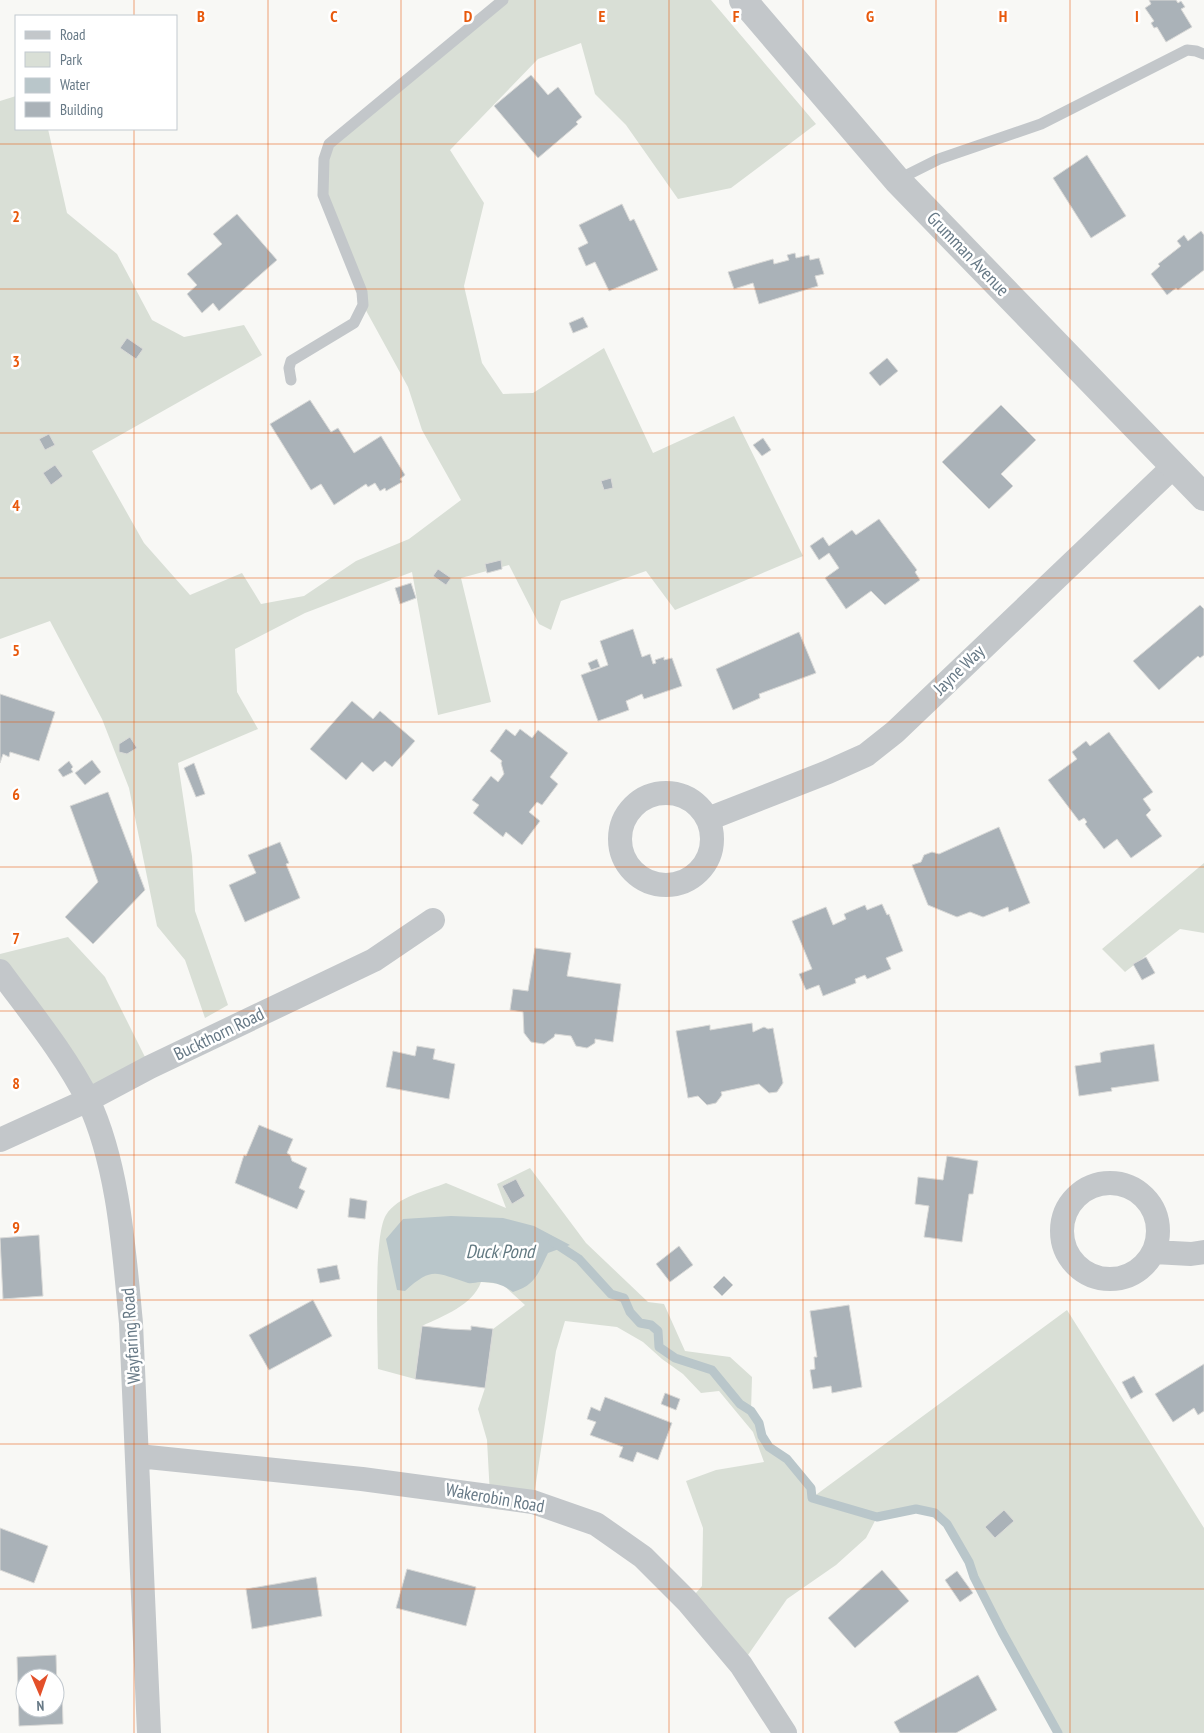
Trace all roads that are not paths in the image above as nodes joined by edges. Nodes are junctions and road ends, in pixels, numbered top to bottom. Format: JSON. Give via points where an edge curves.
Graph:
{"nodes":[{"id":1,"x":504,"y":0,"type":"edge"},
{"id":2,"x":743,"y":0,"type":"edge"},
{"id":3,"x":1204,"y":54,"type":"edge"},
{"id":4,"x":897,"y":180,"type":"junction"},
{"id":5,"x":291,"y":380,"type":"dead end"},
{"id":6,"x":1174,"y":466,"type":"junction"},
{"id":7,"x":1204,"y":497,"type":"edge"},
{"id":8,"x":708,"y":819,"type":"dead end"},
{"id":9,"x":433,"y":920,"type":"dead end"},
{"id":10,"x":0,"y":971,"type":"edge"},
{"id":11,"x":88,"y":1100,"type":"junction"},
{"id":12,"x":0,"y":1140,"type":"edge"},
{"id":13,"x":1154,"y":1252,"type":"junction"},
{"id":14,"x":1204,"y":1252,"type":"edge"},
{"id":15,"x":138,"y":1456,"type":"junction"},
{"id":16,"x":149,"y":1733,"type":"edge"},
{"id":17,"x":785,"y":1733,"type":"edge"}],
"edges":[{"from":1,"to":5,"type":"lane","via":[[329,144],[324,160],[323,195],[364,304],[354,323],[290,361]]},
{"from":2,"to":4,"type":"street","name":"Grumman Avenue"},
{"from":3,"to":4,"type":"lane","via":[[1187,50],[1041,124],[939,159]]},
{"from":4,"to":6,"type":"street","name":"Grumman Avenue"},
{"from":6,"to":7,"type":"street","name":"Grumman Avenue"},
{"from":6,"to":8,"type":"street","name":"Jayne Way","via":[[866,755]]},
{"from":9,"to":11,"type":"street","name":"Buckthorn Road","via":[[374,960]]},
{"from":10,"to":11,"type":"street","name":"Wayfaring Road","via":[[64,1060]]},
{"from":11,"to":12,"type":"street","name":"Buckthorn Road"},
{"from":11,"to":15,"type":"street","name":"Wayfaring Road","via":[[113,1184],[125,1261]]},
{"from":13,"to":13,"type":"street","via":[[1159,1228],[1156,1216],[1150,1204],[1131,1188],[1119,1184],[1094,1186],[1073,1200],[1067,1210],[1062,1235],[1065,1247],[1070,1258],[1086,1273],[1111,1280],[1129,1276],[1144,1266]]},
{"from":13,"to":14,"type":"street"},
{"from":15,"to":16,"type":"street","name":"Wayfaring Road"},
{"from":15,"to":17,"type":"street","name":"Wakerobin Road","via":[[362,1479],[534,1502],[596,1524],[643,1557],[688,1602],[741,1665]]}]}
